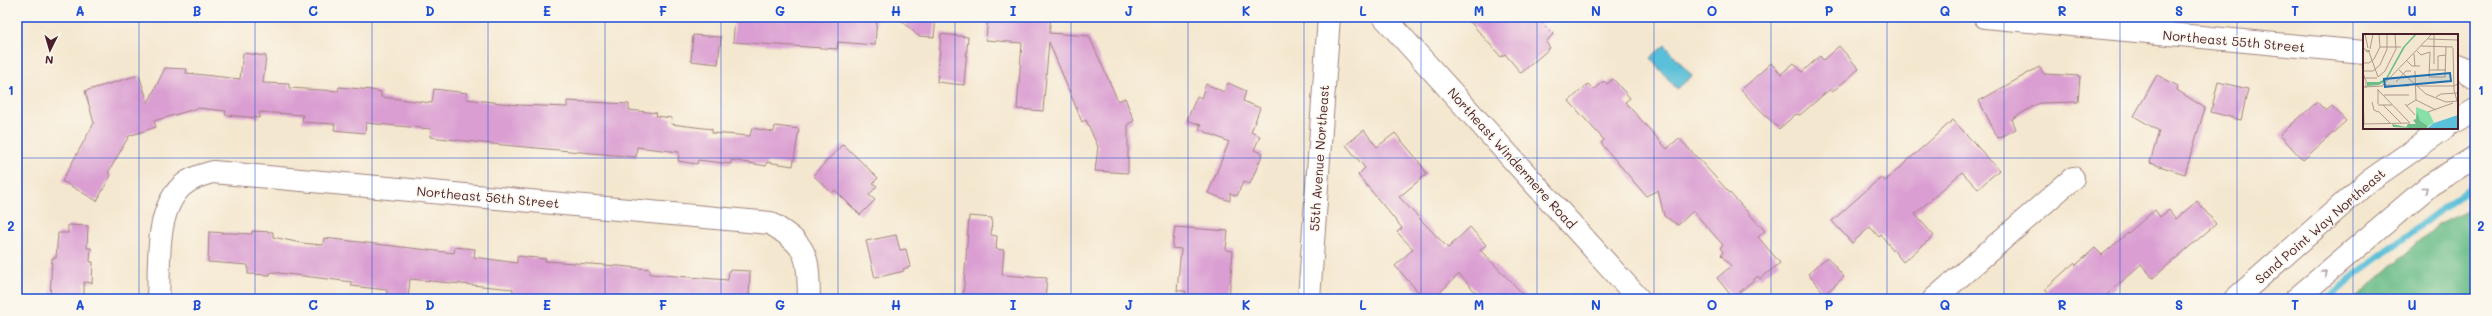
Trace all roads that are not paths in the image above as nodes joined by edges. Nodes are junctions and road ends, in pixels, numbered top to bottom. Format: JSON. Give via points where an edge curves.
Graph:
{"nodes":[{"id":1,"x":1329,"y":17,"type":"edge"},
{"id":2,"x":1384,"y":17,"type":"edge"},
{"id":3,"x":1985,"y":17,"type":"edge"},
{"id":4,"x":2363,"y":52,"type":"edge"},
{"id":5,"x":2458,"y":66,"type":"edge"},
{"id":6,"x":2475,"y":78,"type":"edge"},
{"id":7,"x":2475,"y":110,"type":"edge"},
{"id":8,"x":2458,"y":120,"type":"edge"},
{"id":9,"x":2444,"y":129,"type":"edge"},
{"id":10,"x":2475,"y":157,"type":"edge"},
{"id":11,"x":2073,"y":178,"type":"dead end"},
{"id":12,"x":158,"y":299,"type":"edge"},
{"id":13,"x":809,"y":299,"type":"edge"},
{"id":14,"x":1309,"y":299,"type":"edge"},
{"id":15,"x":1639,"y":299,"type":"edge"},
{"id":16,"x":1934,"y":299,"type":"edge"},
{"id":17,"x":2236,"y":299,"type":"edge"},
{"id":18,"x":2296,"y":299,"type":"edge"}],
"edges":[{"from":1,"to":14,"type":"street","name":"55th Avenue Northeast"},
{"from":2,"to":15,"type":"street","name":"Northeast Windermere Road"},
{"from":3,"to":4,"type":"street","name":"Northeast 55th Street"},
{"from":5,"to":6,"type":"street"},
{"from":7,"to":8,"type":"street"},
{"from":9,"to":17,"type":"street","name":"Sand Point Way Northeast","via":[[2369,181]]},
{"from":18,"to":10,"type":"street","one_way":true,"via":[[2424,190]]},
{"from":11,"to":16,"type":"street"},
{"from":12,"to":13,"type":"street","name":"Northeast 56th Street","via":[[162,236],[167,209],[182,187],[197,177],[213,172],[770,223],[793,237],[808,260]]}]}
